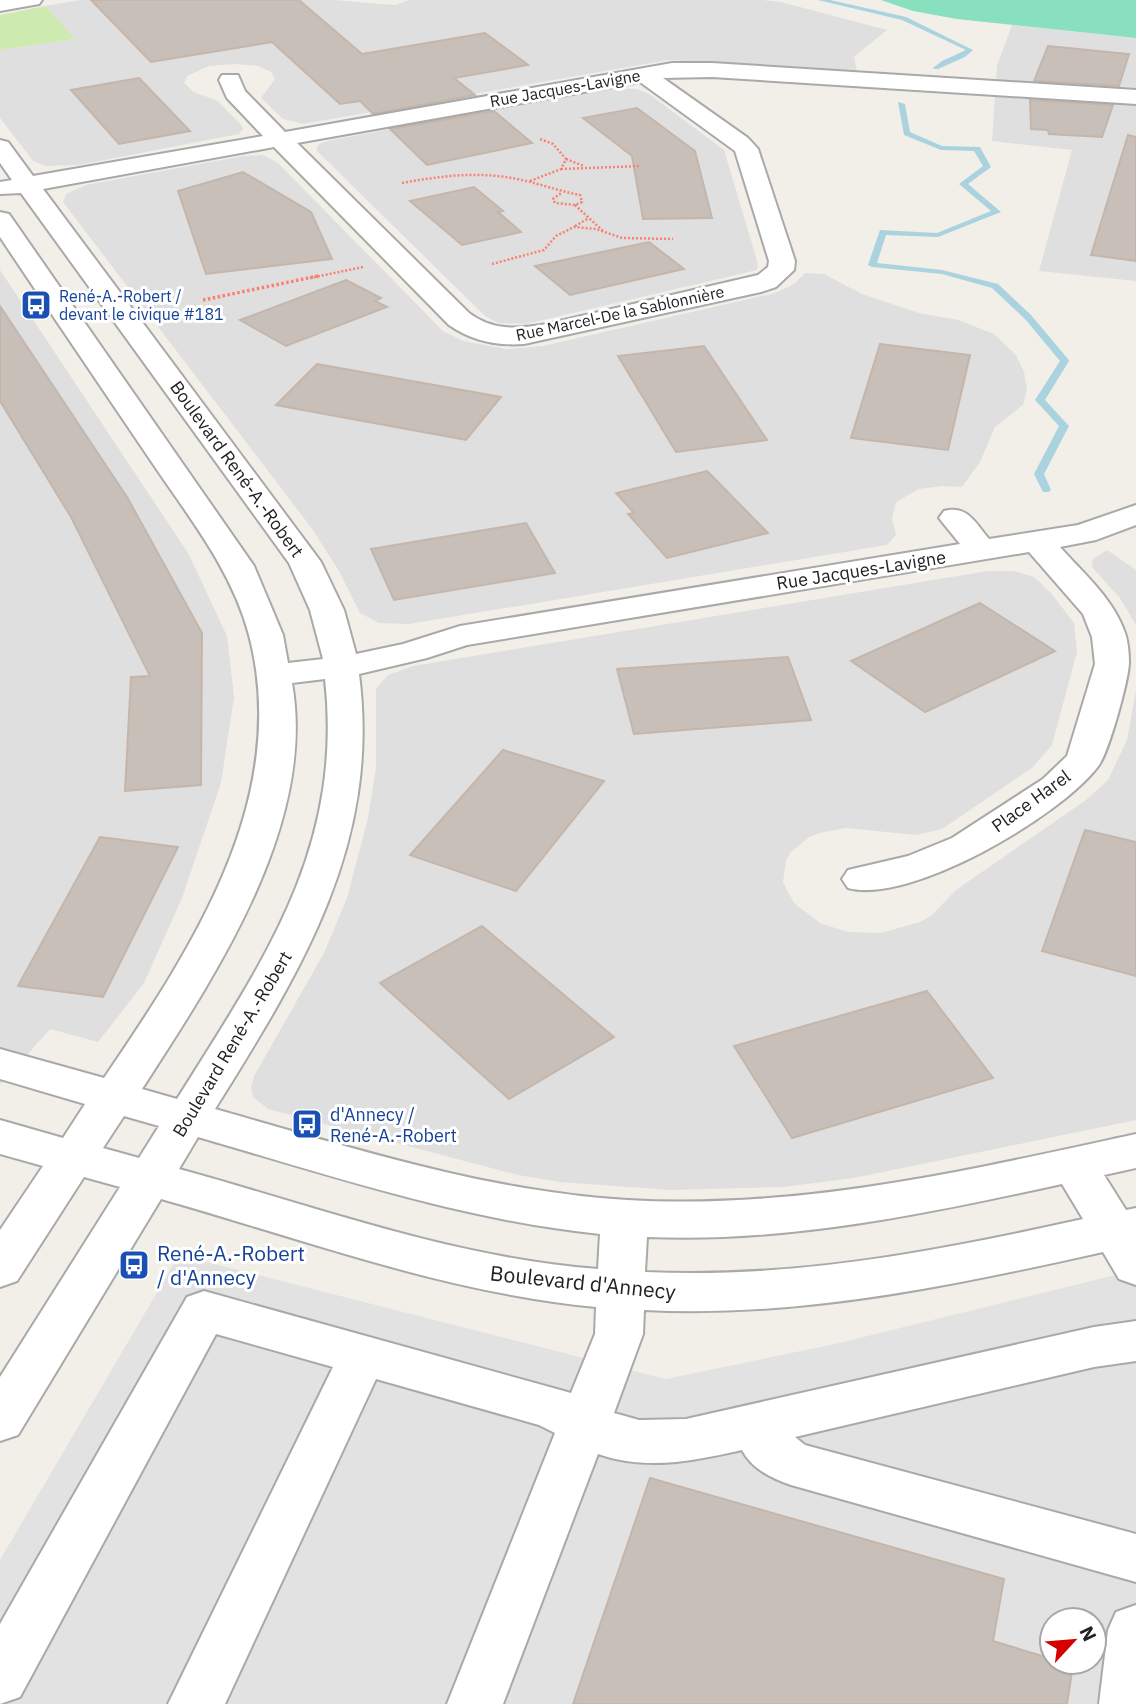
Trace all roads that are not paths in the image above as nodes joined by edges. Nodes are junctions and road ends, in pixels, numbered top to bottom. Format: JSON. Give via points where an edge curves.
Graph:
{"nodes":[{"id":1,"x":32,"y":0,"type":"edge"},
{"id":2,"x":0,"y":5,"type":"edge"},
{"id":3,"x":643,"y":74,"type":"junction"},
{"id":4,"x":230,"y":80,"type":"dead end"},
{"id":5,"x":1136,"y":97,"type":"edge"},
{"id":6,"x":278,"y":139,"type":"junction"},
{"id":7,"x":0,"y":147,"type":"edge"},
{"id":8,"x":14,"y":187,"type":"edge"},
{"id":9,"x":0,"y":219,"type":"edge"},
{"id":10,"x":1136,"y":514,"type":"edge"},
{"id":11,"x":955,"y":518,"type":"dead end"},
{"id":12,"x":1038,"y":542,"type":"junction"},
{"id":13,"x":982,"y":551,"type":"junction"},
{"id":14,"x":340,"y":655,"type":"junction"},
{"id":15,"x":274,"y":663,"type":"junction"},
{"id":16,"x":862,"y":879,"type":"dead end"},
{"id":17,"x":0,"y":1064,"type":"edge"},
{"id":18,"x":114,"y":1096,"type":"junction"},
{"id":19,"x":187,"y":1117,"type":"junction"},
{"id":20,"x":0,"y":1137,"type":"edge"},
{"id":21,"x":1136,"y":1151,"type":"edge"},
{"id":22,"x":74,"y":1158,"type":"junction"},
{"id":23,"x":1073,"y":1164,"type":"junction"},
{"id":24,"x":150,"y":1178,"type":"junction"},
{"id":25,"x":624,"y":1218,"type":"junction"},
{"id":26,"x":1129,"y":1241,"type":"edge"},
{"id":27,"x":0,"y":1268,"type":"edge"},
{"id":28,"x":620,"y":1290,"type":"junction"},
{"id":29,"x":1136,"y":1341,"type":"edge"},
{"id":30,"x":363,"y":1355,"type":"junction"},
{"id":31,"x":0,"y":1420,"type":"edge"},
{"id":32,"x":584,"y":1423,"type":"junction"},
{"id":33,"x":754,"y":1424,"type":"junction"},
{"id":34,"x":1136,"y":1558,"type":"edge"},
{"id":35,"x":1136,"y":1630,"type":"edge"},
{"id":36,"x":0,"y":1678,"type":"edge"},
{"id":37,"x":196,"y":1704,"type":"edge"},
{"id":38,"x":475,"y":1704,"type":"edge"},
{"id":39,"x":1128,"y":1704,"type":"edge"}],
"edges":[{"from":1,"to":2,"type":"street"},
{"from":3,"to":5,"type":"street","name":"Rue Jacques-Lavigne","via":[[712,70]]},
{"from":3,"to":6,"type":"street","name":"Rue Jacques-Lavigne"},
{"from":3,"to":6,"type":"street","name":"Rue Marcel-De la Sablonnière","via":[[746,149],[782,261],[774,277],[752,286],[547,332],[503,336],[481,332],[466,326]]},
{"from":4,"to":6,"type":"street","name":"Rue Marcel-De la Sablonnière","via":[[239,98]]},
{"from":6,"to":8,"type":"street","name":"Rue Jacques-Lavigne"},
{"from":7,"to":8,"type":"street","name":"Boulevard René-A.-Robert"},
{"from":8,"to":14,"type":"street","name":"Boulevard René-A.-Robert","via":[[295,545],[321,593]]},
{"from":9,"to":15,"type":"street","via":[[225,542],[247,583]]},
{"from":10,"to":12,"type":"street","name":"Rue Jacques-Lavigne","via":[[1085,533]]},
{"from":11,"to":13,"type":"street"},
{"from":12,"to":13,"type":"street","name":"Rue Jacques-Lavigne"},
{"from":12,"to":16,"type":"street","name":"Place Harel","via":[[1099,611],[1109,637],[1112,664],[1084,760],[1056,787],[966,847],[918,867]]},
{"from":13,"to":14,"type":"street","name":"Rue Jacques-Lavigne","via":[[460,636],[422,651]]},
{"from":14,"to":15,"type":"street","name":"Rue Jacques-Lavigne"},
{"from":14,"to":19,"type":"street","name":"Boulevard René-A.-Robert","via":[[347,703],[345,770],[324,865],[286,956]]},
{"from":15,"to":18,"type":"street","via":[[278,726],[274,774],[246,871],[204,958]]},
{"from":17,"to":18,"type":"street"},
{"from":18,"to":19,"type":"street"},
{"from":18,"to":22,"type":"street"},
{"from":19,"to":24,"type":"street","name":"Boulevard René-A.-Robert"},
{"from":19,"to":25,"type":"street","via":[[489,1200]]},
{"from":20,"to":22,"type":"street","name":"Boulevard d'Annecy"},
{"from":21,"to":23,"type":"street"},
{"from":22,"to":24,"type":"street","name":"Boulevard d'Annecy"},
{"from":22,"to":27,"type":"street"},
{"from":23,"to":25,"type":"street","via":[[808,1214],[714,1220]]},
{"from":23,"to":26,"type":"street"},
{"from":24,"to":28,"type":"street","name":"Boulevard d'Annecy","via":[[460,1267]]},
{"from":24,"to":31,"type":"street","name":"Boulevard René-A.-Robert"},
{"from":25,"to":28,"type":"street"},
{"from":26,"to":28,"type":"street","name":"Boulevard d'Annecy","via":[[838,1285],[751,1292]]},
{"from":28,"to":32,"type":"street","via":[[619,1335]]},
{"from":29,"to":33,"type":"street"},
{"from":30,"to":32,"type":"street","via":[[551,1407]]},
{"from":30,"to":36,"type":"street","via":[[204,1311]]},
{"from":30,"to":37,"type":"street"},
{"from":32,"to":33,"type":"street","via":[[616,1438],[665,1443]]},
{"from":32,"to":38,"type":"street"},
{"from":33,"to":34,"type":"street","via":[[766,1446],[792,1463]]},
{"from":35,"to":39,"type":"street"}]}
